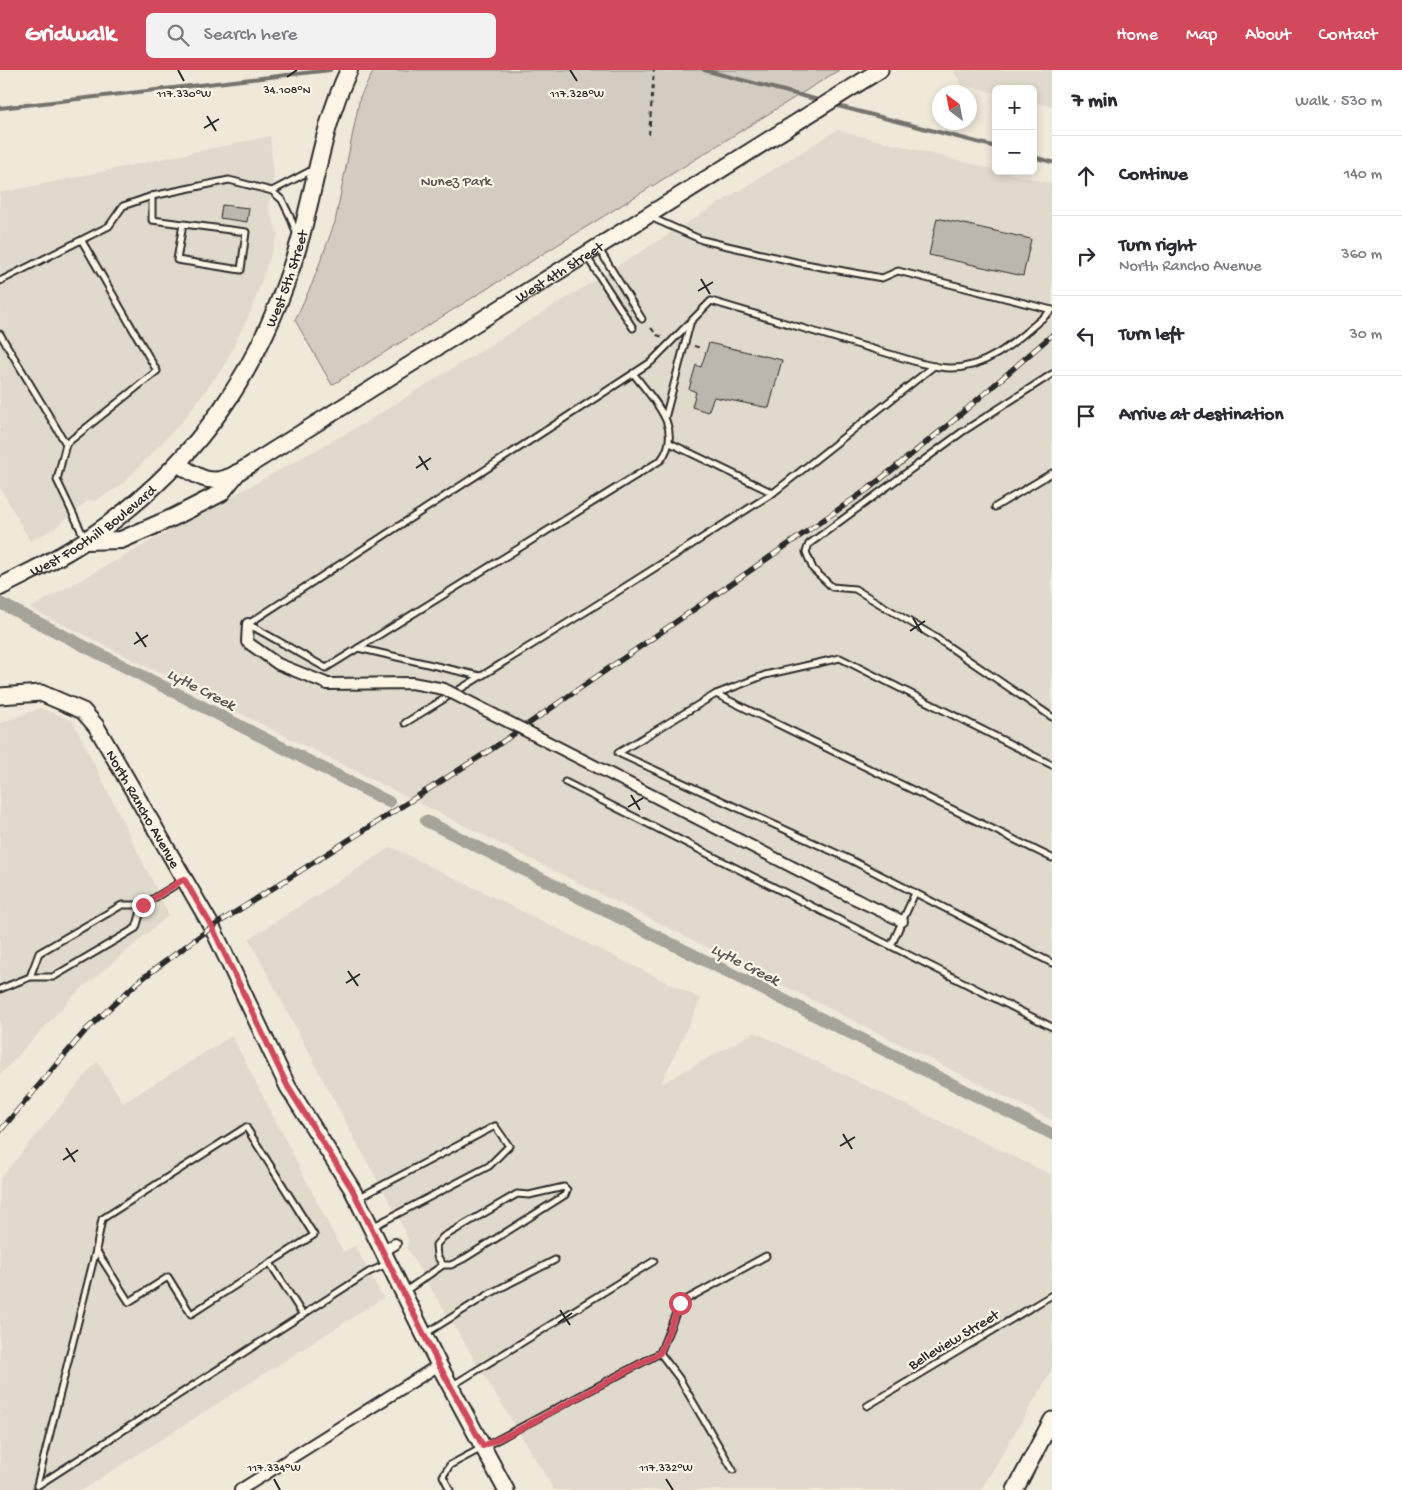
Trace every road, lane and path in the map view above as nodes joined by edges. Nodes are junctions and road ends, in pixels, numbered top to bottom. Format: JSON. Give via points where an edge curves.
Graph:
{"nodes":[{"id":1,"x":349,"y":70,"type":"edge"},
{"id":2,"x":654,"y":70,"type":"edge"},
{"id":3,"x":876,"y":73,"type":"edge"},
{"id":4,"x":649,"y":135,"type":"dead end"},
{"id":5,"x":318,"y":167,"type":"junction"},
{"id":6,"x":272,"y":191,"type":"junction"},
{"id":7,"x":152,"y":196,"type":"junction"},
{"id":8,"x":647,"y":216,"type":"junction"},
{"id":9,"x":183,"y":224,"type":"junction"},
{"id":10,"x":82,"y":241,"type":"junction"},
{"id":11,"x":299,"y":242,"type":"junction"},
{"id":12,"x":592,"y":250,"type":"junction"},
{"id":13,"x":0,"y":282,"type":"edge"},
{"id":14,"x":1052,"y":310,"type":"edge"},
{"id":15,"x":642,"y":318,"type":"dead end"},
{"id":16,"x":690,"y":322,"type":"junction"},
{"id":17,"x":633,"y":328,"type":"dead end"},
{"id":18,"x":0,"y":334,"type":"edge"},
{"id":19,"x":934,"y":366,"type":"junction"},
{"id":20,"x":633,"y":374,"type":"junction"},
{"id":21,"x":1052,"y":374,"type":"edge"},
{"id":22,"x":666,"y":418,"type":"junction"},
{"id":23,"x":670,"y":442,"type":"junction"},
{"id":24,"x":66,"y":444,"type":"junction"},
{"id":25,"x":178,"y":464,"type":"junction"},
{"id":26,"x":237,"y":473,"type":"junction"},
{"id":27,"x":1052,"y":473,"type":"edge"},
{"id":28,"x":773,"y":493,"type":"junction"},
{"id":29,"x":995,"y":507,"type":"dead end"},
{"id":30,"x":86,"y":541,"type":"junction"},
{"id":31,"x":0,"y":587,"type":"edge"},
{"id":32,"x":248,"y":624,"type":"junction"},
{"id":33,"x":358,"y":648,"type":"junction"},
{"id":34,"x":480,"y":676,"type":"junction"},
{"id":35,"x":716,"y":694,"type":"junction"},
{"id":36,"x":0,"y":696,"type":"edge"},
{"id":37,"x":1052,"y":717,"type":"edge"},
{"id":38,"x":405,"y":723,"type":"dead end"},
{"id":39,"x":1052,"y":765,"type":"edge"},
{"id":40,"x":565,"y":782,"type":"dead end"},
{"id":41,"x":1052,"y":858,"type":"edge"},
{"id":42,"x":184,"y":879,"type":"junction"},
{"id":43,"x":915,"y":893,"type":"junction"},
{"id":44,"x":143,"y":905,"type":"junction"},
{"id":45,"x":902,"y":921,"type":"junction"},
{"id":46,"x":891,"y":946,"type":"junction"},
{"id":47,"x":1052,"y":962,"type":"edge"},
{"id":48,"x":30,"y":977,"type":"junction"},
{"id":49,"x":0,"y":989,"type":"edge"},
{"id":50,"x":1052,"y":1027,"type":"edge"},
{"id":51,"x":356,"y":1198,"type":"junction"},
{"id":52,"x":371,"y":1228,"type":"junction"},
{"id":53,"x":96,"y":1250,"type":"junction"},
{"id":54,"x":389,"y":1253,"type":"junction"},
{"id":55,"x":766,"y":1256,"type":"dead end"},
{"id":56,"x":555,"y":1260,"type":"dead end"},
{"id":57,"x":654,"y":1261,"type":"dead end"},
{"id":58,"x":270,"y":1263,"type":"junction"},
{"id":59,"x":443,"y":1265,"type":"junction"},
{"id":60,"x":404,"y":1292,"type":"junction"},
{"id":61,"x":1052,"y":1294,"type":"edge"},
{"id":62,"x":303,"y":1314,"type":"junction"},
{"id":63,"x":424,"y":1334,"type":"junction"},
{"id":64,"x":660,"y":1353,"type":"junction"},
{"id":65,"x":439,"y":1365,"type":"junction"},
{"id":66,"x":450,"y":1386,"type":"junction"},
{"id":67,"x":866,"y":1406,"type":"dead end"},
{"id":68,"x":1052,"y":1420,"type":"edge"},
{"id":69,"x":483,"y":1446,"type":"junction"},
{"id":70,"x":733,"y":1470,"type":"dead end"},
{"id":71,"x":240,"y":1490,"type":"edge"},
{"id":72,"x":450,"y":1490,"type":"edge"},
{"id":73,"x":506,"y":1490,"type":"edge"},
{"id":74,"x":1015,"y":1490,"type":"edge"}],
"edges":[{"from":1,"to":5,"type":"main road","name":"West 5th Street"},
{"from":2,"to":4,"type":"path"},
{"from":3,"to":8,"type":"street","name":"West 4th Street"},
{"from":5,"to":6,"type":"lane"},
{"from":5,"to":11,"type":"main road","name":"West 5th Street"},
{"from":6,"to":7,"type":"lane","via":[[229,180]]},
{"from":6,"to":11,"type":"lane","via":[[282,200]]},
{"from":7,"to":9,"type":"lane","via":[[152,220]]},
{"from":7,"to":10,"type":"lane","via":[[123,206],[109,226]]},
{"from":8,"to":12,"type":"street","name":"West 4th Street"},
{"from":8,"to":14,"type":"lane","via":[[702,240],[745,250],[882,278],[898,271]]},
{"from":9,"to":9,"type":"lane","via":[[246,232],[241,270],[177,260]]},
{"from":10,"to":13,"type":"lane"},
{"from":10,"to":24,"type":"lane","via":[[157,371]]},
{"from":11,"to":25,"type":"main road","name":"West 5th Street","via":[[283,293],[248,370],[212,425]]},
{"from":12,"to":15,"type":"lane"},
{"from":12,"to":17,"type":"lane"},
{"from":12,"to":26,"type":"street","name":"West 4th Street"},
{"from":14,"to":19,"type":"lane","via":[[1009,346],[980,362],[951,368]]},
{"from":16,"to":19,"type":"lane","via":[[711,301]]},
{"from":16,"to":20,"type":"lane","via":[[651,362]]},
{"from":16,"to":22,"type":"lane"},
{"from":18,"to":24,"type":"lane"},
{"from":19,"to":28,"type":"lane"},
{"from":20,"to":22,"type":"lane"},
{"from":20,"to":32,"type":"lane"},
{"from":21,"to":37,"type":"lane","via":[[962,432],[809,544],[806,552],[813,569],[832,587],[855,589],[935,637]]},
{"from":22,"to":23,"type":"lane"},
{"from":23,"to":28,"type":"lane"},
{"from":23,"to":33,"type":"lane","via":[[661,460]]},
{"from":24,"to":30,"type":"lane","via":[[57,480]]},
{"from":25,"to":26,"type":"street","name":"West 4th Street","via":[[208,480],[218,481]]},
{"from":25,"to":30,"type":"main road","name":"West Foothill Boulevard","via":[[134,505]]},
{"from":26,"to":30,"type":"main road","via":[[221,493],[174,517],[122,540]]},
{"from":27,"to":29,"type":"lane"},
{"from":28,"to":34,"type":"lane"},
{"from":30,"to":31,"type":"main road","name":"West Foothill Boulevard"},
{"from":32,"to":33,"type":"lane","via":[[326,668]]},
{"from":32,"to":45,"type":"street","bridge":true,"via":[[247,642],[278,664],[328,684],[412,683],[444,689]]},
{"from":33,"to":34,"type":"lane"},
{"from":34,"to":38,"type":"lane"},
{"from":35,"to":39,"type":"lane","via":[[765,675],[840,658]]},
{"from":35,"to":41,"type":"lane"},
{"from":35,"to":43,"type":"lane","via":[[618,753],[849,859]]},
{"from":36,"to":42,"type":"street","name":"North Rancho Avenue","via":[[42,693],[83,711],[100,732]]},
{"from":40,"to":46,"type":"lane"},
{"from":42,"to":44,"type":"lane"},
{"from":42,"to":51,"type":"street","name":"North Rancho Avenue","via":[[212,927],[288,1087]]},
{"from":43,"to":45,"type":"lane"},
{"from":43,"to":47,"type":"lane"},
{"from":44,"to":48,"type":"lane","via":[[122,905],[39,953]]},
{"from":44,"to":48,"type":"lane","via":[[136,928],[53,977]]},
{"from":45,"to":46,"type":"lane"},
{"from":46,"to":50,"type":"lane"},
{"from":48,"to":49,"type":"lane"},
{"from":51,"to":52,"type":"street","name":"North Rancho Avenue"},
{"from":51,"to":52,"type":"lane","via":[[495,1126],[509,1146],[489,1166]]},
{"from":52,"to":54,"type":"street","name":"North Rancho Avenue"},
{"from":53,"to":58,"type":"lane","via":[[129,1302],[168,1277],[191,1314]]},
{"from":53,"to":58,"type":"lane","via":[[102,1219],[246,1127],[314,1235]]},
{"from":53,"to":62,"type":"lane","via":[[37,1486]]},
{"from":54,"to":60,"type":"street","name":"North Rancho Avenue"},
{"from":54,"to":62,"type":"lane","via":[[369,1272]]},
{"from":55,"to":64,"type":"lane","via":[[680,1303]]},
{"from":56,"to":63,"type":"lane","via":[[489,1294]]},
{"from":57,"to":66,"type":"lane"},
{"from":58,"to":62,"type":"lane"},
{"from":59,"to":59,"type":"lane","via":[[465,1258],[567,1190],[564,1187],[517,1194],[443,1237],[436,1245],[437,1256]]},
{"from":59,"to":60,"type":"lane"},
{"from":60,"to":63,"type":"street","name":"North Rancho Avenue"},
{"from":61,"to":67,"type":"lane","name":"Belleview Street"},
{"from":63,"to":65,"type":"street","name":"North Rancho Avenue"},
{"from":64,"to":69,"type":"lane"},
{"from":64,"to":70,"type":"lane","via":[[679,1378]]},
{"from":65,"to":66,"type":"street","name":"North Rancho Avenue"},
{"from":65,"to":71,"type":"street"},
{"from":66,"to":69,"type":"street","name":"North Rancho Avenue"},
{"from":68,"to":74,"type":"street"},
{"from":69,"to":72,"type":"lane","via":[[446,1469],[443,1476]]},
{"from":69,"to":73,"type":"street","name":"North Rancho Avenue"}]}
